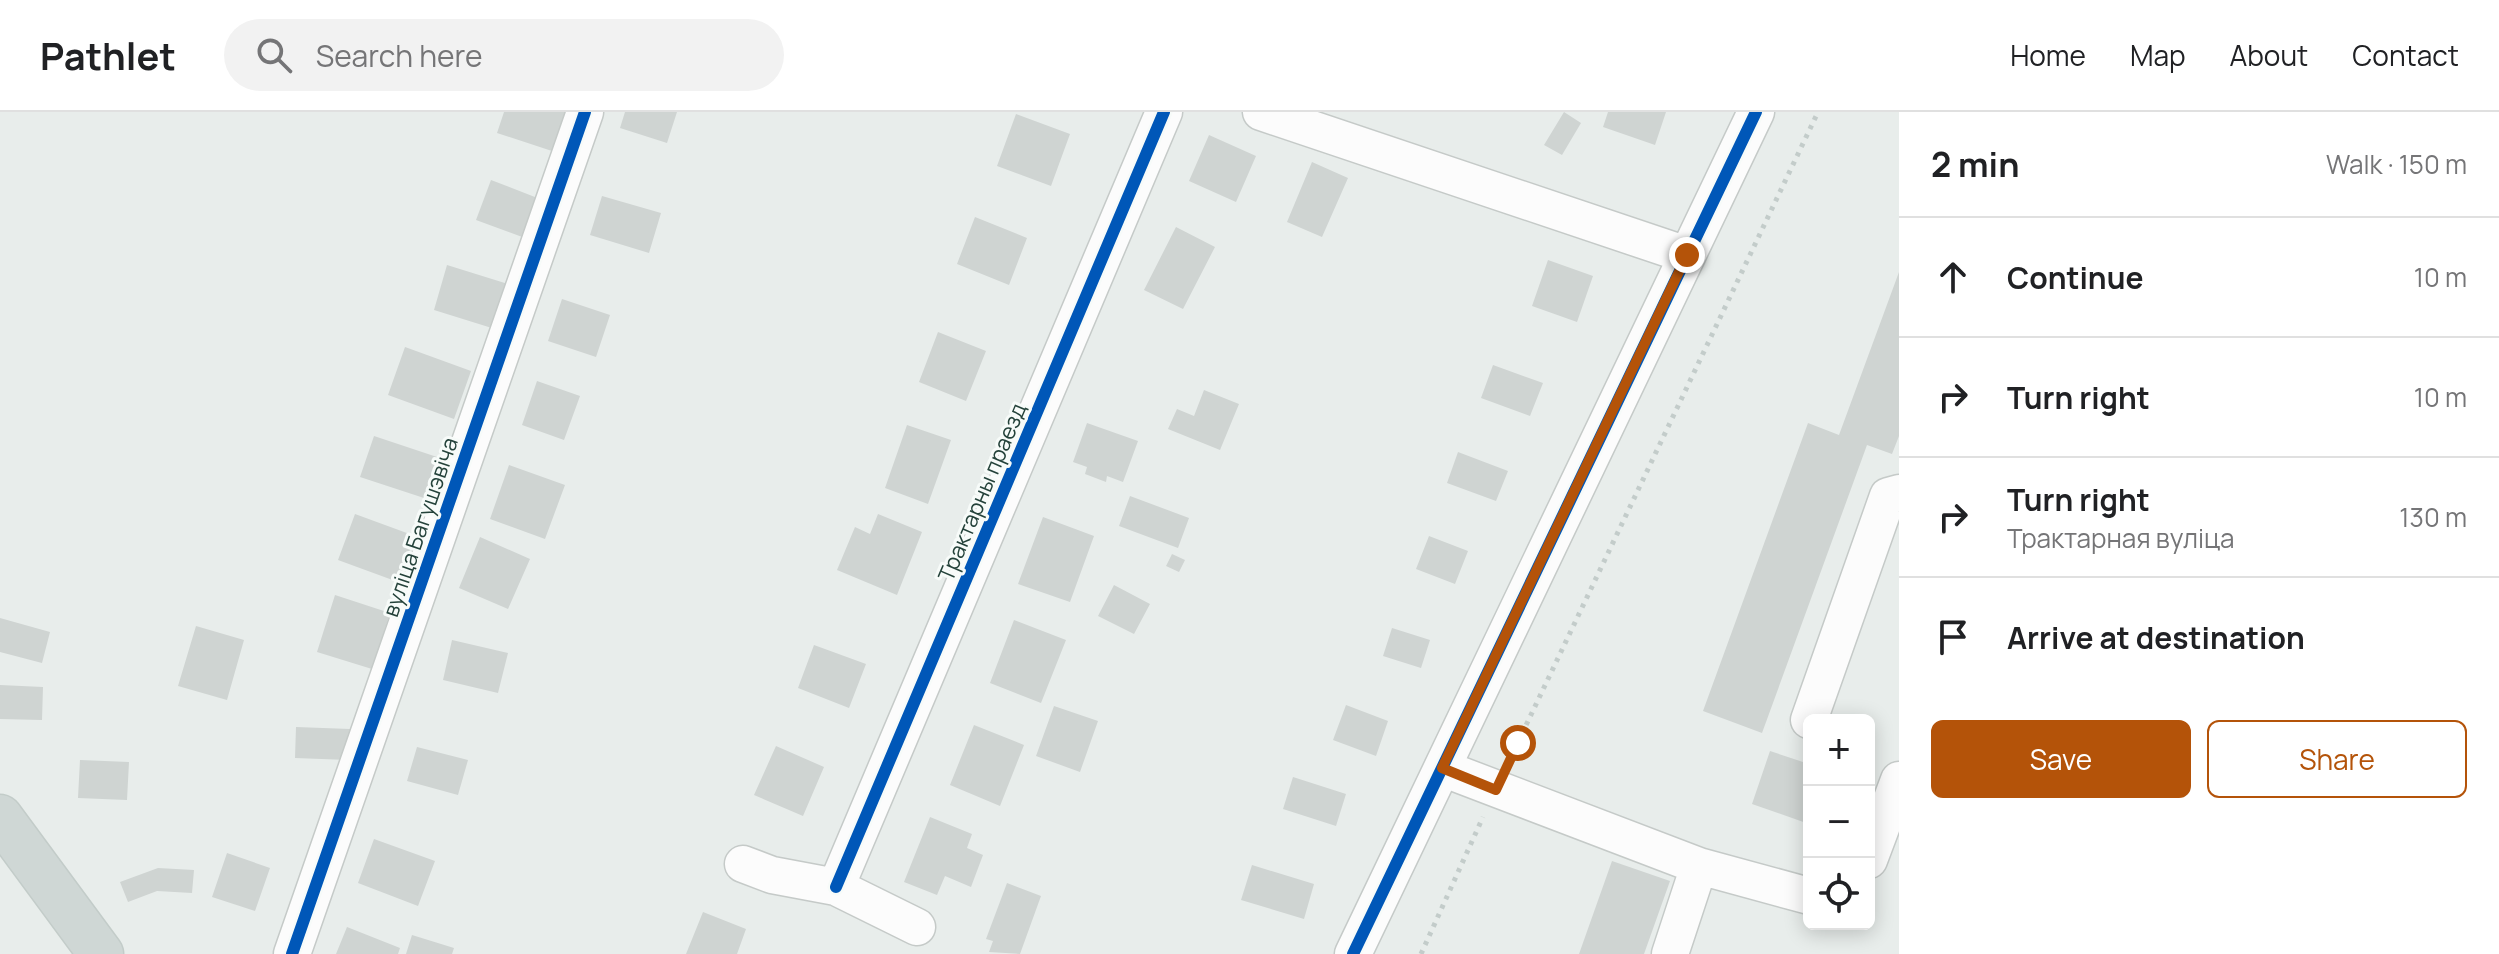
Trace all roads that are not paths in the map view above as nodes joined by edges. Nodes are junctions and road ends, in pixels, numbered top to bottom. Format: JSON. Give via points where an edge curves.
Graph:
{"nodes":[{"id":1,"x":585,"y":112,"type":"edge"},
{"id":2,"x":1164,"y":112,"type":"edge"},
{"id":3,"x":1261,"y":112,"type":"edge"},
{"id":4,"x":1756,"y":112,"type":"edge"},
{"id":5,"x":1687,"y":255,"type":"junction"},
{"id":6,"x":1899,"y":493,"type":"edge"},
{"id":7,"x":1811,"y":714,"type":"edge"},
{"id":8,"x":1442,"y":768,"type":"junction"},
{"id":9,"x":1899,"y":780,"type":"edge"},
{"id":10,"x":0,"y":817,"type":"edge"},
{"id":11,"x":1870,"y":858,"type":"edge"},
{"id":12,"x":743,"y":864,"type":"dead end"},
{"id":13,"x":1699,"y":866,"type":"junction"},
{"id":14,"x":836,"y":887,"type":"junction"},
{"id":15,"x":1803,"y":894,"type":"edge"},
{"id":16,"x":917,"y":927,"type":"dead end"},
{"id":17,"x":101,"y":954,"type":"edge"},
{"id":18,"x":292,"y":954,"type":"edge"},
{"id":19,"x":1353,"y":954,"type":"edge"},
{"id":20,"x":1670,"y":954,"type":"edge"}],
"edges":[{"from":1,"to":18,"type":"street","name":"вуліца Багушэвіча"},
{"from":2,"to":14,"type":"street","name":"Трактарны праезд"},
{"from":3,"to":5,"type":"street"},
{"from":4,"to":5,"type":"street"},
{"from":5,"to":8,"type":"street"},
{"from":6,"to":7,"type":"street","via":[[1888,496]]},
{"from":8,"to":13,"type":"street"},
{"from":8,"to":19,"type":"street"},
{"from":9,"to":11,"type":"street"},
{"from":10,"to":17,"type":"main road"},
{"from":12,"to":14,"type":"street"},
{"from":13,"to":15,"type":"street"},
{"from":13,"to":20,"type":"street"},
{"from":14,"to":16,"type":"street"}]}
